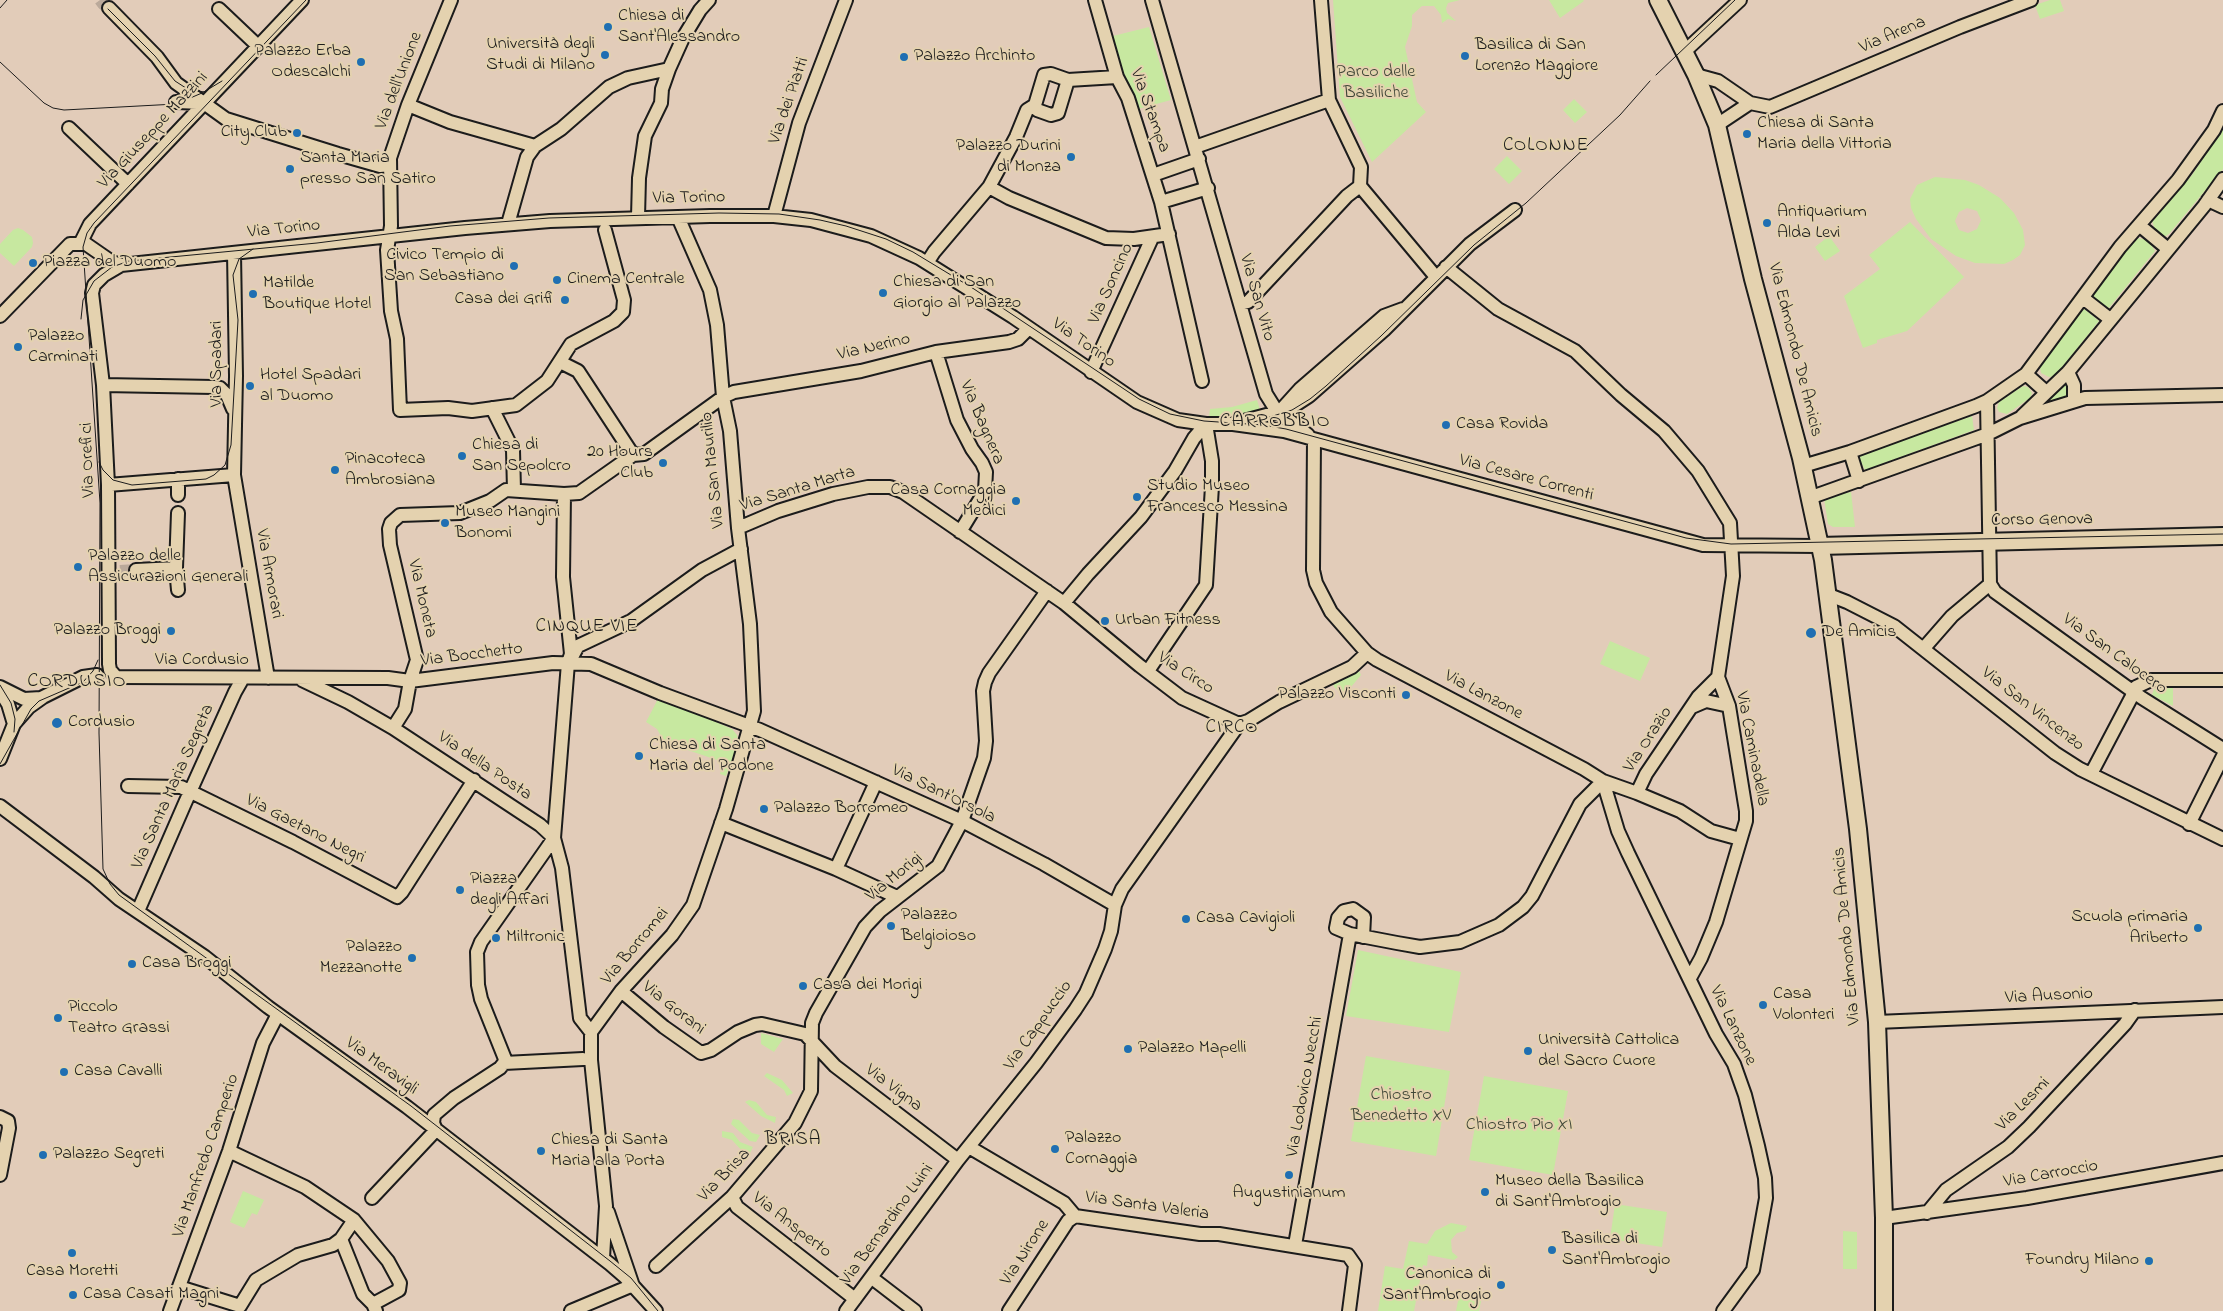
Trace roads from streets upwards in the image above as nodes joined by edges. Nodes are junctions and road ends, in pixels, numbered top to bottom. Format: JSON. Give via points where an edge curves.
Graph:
{"nodes":[{"id":1,"x":302,"y":0,"type":"edge"},
{"id":2,"x":451,"y":0,"type":"edge"},
{"id":3,"x":709,"y":0,"type":"edge"},
{"id":4,"x":846,"y":0,"type":"edge"},
{"id":5,"x":1095,"y":0,"type":"edge"},
{"id":6,"x":1152,"y":0,"type":"edge"},
{"id":7,"x":1321,"y":0,"type":"edge"},
{"id":8,"x":1658,"y":0,"type":"edge"},
{"id":9,"x":1740,"y":0,"type":"edge"},
{"id":10,"x":2031,"y":0,"type":"edge"},
{"id":11,"x":109,"y":8,"type":"tunnel mouth"},
{"id":12,"x":218,"y":9,"type":"dead end"},
{"id":13,"x":258,"y":46,"type":"junction"},
{"id":14,"x":1684,"y":52,"type":"junction"},
{"id":15,"x":669,"y":69,"type":"junction"},
{"id":16,"x":1696,"y":75,"type":"junction"},
{"id":17,"x":1117,"y":77,"type":"junction"},
{"id":18,"x":1068,"y":80,"type":"junction"},
{"id":19,"x":1329,"y":100,"type":"junction"},
{"id":20,"x":176,"y":102,"type":"dead end"},
{"id":21,"x":204,"y":103,"type":"junction"},
{"id":22,"x":1750,"y":103,"type":"junction"},
{"id":23,"x":408,"y":105,"type":"junction"},
{"id":24,"x":1035,"y":105,"type":"junction"},
{"id":25,"x":2222,"y":115,"type":"edge"},
{"id":26,"x":1717,"y":125,"type":"junction"},
{"id":27,"x":69,"y":128,"type":"dead end"},
{"id":28,"x":535,"y":146,"type":"junction"},
{"id":29,"x":1197,"y":153,"type":"junction"},
{"id":30,"x":390,"y":165,"type":"junction"},
{"id":31,"x":1153,"y":175,"type":"junction"},
{"id":32,"x":2223,"y":179,"type":"edge"},
{"id":33,"x":128,"y":184,"type":"junction"},
{"id":34,"x":1360,"y":186,"type":"junction"},
{"id":35,"x":989,"y":188,"type":"junction"},
{"id":36,"x":1208,"y":188,"type":"junction"},
{"id":37,"x":2208,"y":200,"type":"junction"},
{"id":38,"x":1161,"y":202,"type":"junction"},
{"id":39,"x":2223,"y":206,"type":"edge"},
{"id":40,"x":1516,"y":210,"type":"dead end"},
{"id":41,"x":678,"y":216,"type":"junction"},
{"id":42,"x":774,"y":216,"type":"junction"},
{"id":43,"x":638,"y":217,"type":"junction"},
{"id":44,"x":508,"y":224,"type":"junction"},
{"id":45,"x":2138,"y":225,"type":"junction"},
{"id":46,"x":605,"y":230,"type":"dead end"},
{"id":47,"x":1168,"y":234,"type":"junction"},
{"id":48,"x":390,"y":236,"type":"junction"},
{"id":49,"x":1152,"y":238,"type":"junction"},
{"id":50,"x":81,"y":242,"type":"junction"},
{"id":51,"x":2168,"y":249,"type":"junction"},
{"id":52,"x":234,"y":253,"type":"junction"},
{"id":53,"x":927,"y":263,"type":"junction"},
{"id":54,"x":121,"y":265,"type":"junction"},
{"id":55,"x":1446,"y":268,"type":"junction"},
{"id":56,"x":1436,"y":278,"type":"junction"},
{"id":57,"x":92,"y":293,"type":"joint"},
{"id":58,"x":2083,"y":298,"type":"junction"},
{"id":59,"x":1240,"y":304,"type":"junction"},
{"id":60,"x":0,"y":316,"type":"edge"},
{"id":61,"x":2110,"y":320,"type":"junction"},
{"id":62,"x":1029,"y":328,"type":"junction"},
{"id":63,"x":936,"y":352,"type":"junction"},
{"id":64,"x":560,"y":362,"type":"junction"},
{"id":65,"x":1091,"y":372,"type":"junction"},
{"id":66,"x":2068,"y":372,"type":"junction"},
{"id":67,"x":2026,"y":374,"type":"junction"},
{"id":68,"x":1202,"y":382,"type":"dead end"},
{"id":69,"x":103,"y":386,"type":"junction"},
{"id":70,"x":2046,"y":392,"type":"junction"},
{"id":71,"x":2223,"y":396,"type":"edge"},
{"id":72,"x":723,"y":397,"type":"junction"},
{"id":73,"x":2074,"y":401,"type":"junction"},
{"id":74,"x":1987,"y":402,"type":"junction"},
{"id":75,"x":492,"y":408,"type":"junction"},
{"id":76,"x":1278,"y":413,"type":"junction"},
{"id":77,"x":235,"y":417,"type":"junction"},
{"id":78,"x":2020,"y":418,"type":"junction"},
{"id":79,"x":1206,"y":424,"type":"junction"},
{"id":80,"x":1233,"y":424,"type":"junction"},
{"id":81,"x":1988,"y":434,"type":"junction"},
{"id":82,"x":1314,"y":440,"type":"junction"},
{"id":83,"x":1850,"y":452,"type":"junction"},
{"id":84,"x":633,"y":455,"type":"junction"},
{"id":85,"x":1803,"y":466,"type":"junction"},
{"id":86,"x":234,"y":475,"type":"junction"},
{"id":87,"x":178,"y":479,"type":"junction"},
{"id":88,"x":1859,"y":481,"type":"junction"},
{"id":89,"x":108,"y":485,"type":"junction"},
{"id":90,"x":514,"y":490,"type":"junction"},
{"id":91,"x":564,"y":494,"type":"junction"},
{"id":92,"x":178,"y":495,"type":"dead end"},
{"id":93,"x":1809,"y":498,"type":"junction"},
{"id":94,"x":178,"y":513,"type":"dead end"},
{"id":95,"x":738,"y":528,"type":"junction"},
{"id":96,"x":960,"y":532,"type":"junction"},
{"id":97,"x":2223,"y":536,"type":"edge"},
{"id":98,"x":1990,"y":542,"type":"junction"},
{"id":99,"x":1731,"y":547,"type":"junction"},
{"id":100,"x":740,"y":548,"type":"junction"},
{"id":101,"x":1821,"y":553,"type":"junction"},
{"id":102,"x":176,"y":568,"type":"junction"},
{"id":103,"x":136,"y":570,"type":"tunnel mouth"},
{"id":104,"x":1990,"y":584,"type":"junction"},
{"id":105,"x":178,"y":590,"type":"dead end"},
{"id":106,"x":1047,"y":591,"type":"junction"},
{"id":107,"x":1828,"y":595,"type":"junction"},
{"id":108,"x":1064,"y":603,"type":"junction"},
{"id":109,"x":1924,"y":648,"type":"junction"},
{"id":110,"x":1367,"y":653,"type":"junction"},
{"id":111,"x":568,"y":663,"type":"junction"},
{"id":112,"x":110,"y":670,"type":"joint"},
{"id":113,"x":1148,"y":671,"type":"junction"},
{"id":114,"x":97,"y":675,"type":"dead end"},
{"id":115,"x":1718,"y":677,"type":"junction"},
{"id":116,"x":244,"y":678,"type":"junction"},
{"id":117,"x":268,"y":678,"type":"junction"},
{"id":118,"x":298,"y":678,"type":"junction"},
{"id":119,"x":2223,"y":680,"type":"edge"},
{"id":120,"x":410,"y":681,"type":"junction"},
{"id":121,"x":0,"y":687,"type":"edge"},
{"id":122,"x":0,"y":691,"type":"edge"},
{"id":123,"x":2134,"y":691,"type":"junction"},
{"id":124,"x":660,"y":693,"type":"joint"},
{"id":125,"x":44,"y":697,"type":"junction"},
{"id":126,"x":1729,"y":706,"type":"junction"},
{"id":127,"x":1692,"y":707,"type":"junction"},
{"id":128,"x":1239,"y":724,"type":"junction"},
{"id":129,"x":14,"y":726,"type":"junction"},
{"id":130,"x":750,"y":726,"type":"junction"},
{"id":131,"x":393,"y":728,"type":"junction"},
{"id":132,"x":2223,"y":749,"type":"edge"},
{"id":133,"x":2223,"y":756,"type":"edge"},
{"id":134,"x":0,"y":759,"type":"edge"},
{"id":135,"x":2091,"y":774,"type":"junction"},
{"id":136,"x":474,"y":780,"type":"junction"},
{"id":137,"x":1603,"y":781,"type":"junction"},
{"id":138,"x":876,"y":782,"type":"junction"},
{"id":139,"x":128,"y":786,"type":"dead end"},
{"id":140,"x":191,"y":792,"type":"junction"},
{"id":141,"x":1637,"y":793,"type":"junction"},
{"id":142,"x":0,"y":806,"type":"edge"},
{"id":143,"x":962,"y":821,"type":"junction"},
{"id":144,"x":721,"y":823,"type":"junction"},
{"id":145,"x":2189,"y":824,"type":"junction"},
{"id":146,"x":554,"y":838,"type":"junction"},
{"id":147,"x":1740,"y":839,"type":"junction"},
{"id":148,"x":2223,"y":839,"type":"edge"},
{"id":149,"x":836,"y":869,"type":"junction"},
{"id":150,"x":897,"y":897,"type":"junction"},
{"id":151,"x":1115,"y":905,"type":"junction"},
{"id":152,"x":138,"y":911,"type":"junction"},
{"id":153,"x":1350,"y":934,"type":"junction"},
{"id":154,"x":1363,"y":937,"type":"junction"},
{"id":155,"x":1690,"y":978,"type":"junction"},
{"id":156,"x":621,"y":991,"type":"junction"},
{"id":157,"x":2223,"y":1007,"type":"edge"},
{"id":158,"x":2135,"y":1010,"type":"junction"},
{"id":159,"x":278,"y":1014,"type":"junction"},
{"id":160,"x":1877,"y":1022,"type":"junction"},
{"id":161,"x":591,"y":1032,"type":"junction"},
{"id":162,"x":812,"y":1041,"type":"junction"},
{"id":163,"x":583,"y":1059,"type":"dead end"},
{"id":164,"x":504,"y":1063,"type":"junction"},
{"id":165,"x":4,"y":1119,"type":"edge"},
{"id":166,"x":436,"y":1130,"type":"junction"},
{"id":167,"x":969,"y":1147,"type":"junction"},
{"id":168,"x":230,"y":1151,"type":"junction"},
{"id":169,"x":958,"y":1160,"type":"junction"},
{"id":170,"x":2223,"y":1163,"type":"edge"},
{"id":171,"x":0,"y":1175,"type":"edge"},
{"id":172,"x":732,"y":1197,"type":"junction"},
{"id":173,"x":372,"y":1198,"type":"dead end"},
{"id":174,"x":606,"y":1206,"type":"junction"},
{"id":175,"x":1927,"y":1213,"type":"junction"},
{"id":176,"x":1075,"y":1216,"type":"junction"},
{"id":177,"x":1884,"y":1218,"type":"junction"},
{"id":178,"x":354,"y":1220,"type":"junction"},
{"id":179,"x":341,"y":1239,"type":"junction"},
{"id":180,"x":1295,"y":1245,"type":"junction"},
{"id":181,"x":602,"y":1258,"type":"junction"},
{"id":182,"x":656,"y":1266,"type":"dead end"},
{"id":183,"x":872,"y":1278,"type":"junction"},
{"id":184,"x":633,"y":1285,"type":"junction"},
{"id":185,"x":179,"y":1287,"type":"junction"},
{"id":186,"x":856,"y":1299,"type":"junction"},
{"id":187,"x":374,"y":1307,"type":"edge"},
{"id":188,"x":170,"y":1311,"type":"edge"},
{"id":189,"x":571,"y":1311,"type":"edge"},
{"id":190,"x":656,"y":1311,"type":"edge"},
{"id":191,"x":846,"y":1311,"type":"edge"},
{"id":192,"x":915,"y":1311,"type":"edge"},
{"id":193,"x":1008,"y":1311,"type":"edge"},
{"id":194,"x":1349,"y":1311,"type":"edge"},
{"id":195,"x":1724,"y":1311,"type":"edge"},
{"id":196,"x":1884,"y":1311,"type":"edge"}],
"edges":[{"from":1,"to":13,"type":"street","name":"Via Giuseppe Mazzini"},
{"from":2,"to":23,"type":"street","name":"Via dell'Unione"},
{"from":3,"to":15,"type":"street","via":[[695,18]]},
{"from":4,"to":42,"type":"street","name":"Via dei Piatti","via":[[799,123]]},
{"from":5,"to":17,"type":"street","name":"Via Stampa"},
{"from":6,"to":29,"type":"street"},
{"from":7,"to":19,"type":"street"},
{"from":8,"to":14,"type":"street","name":"Via Edmondo De Amicis"},
{"from":9,"to":14,"type":"street"},
{"from":10,"to":22,"type":"street","name":"Via Arena","via":[[1770,107]]},
{"from":11,"to":21,"type":"street","via":[[157,57],[176,83]]},
{"from":12,"to":13,"type":"street"},
{"from":13,"to":21,"type":"street","name":"Via Giuseppe Mazzini"},
{"from":14,"to":16,"type":"street","name":"Via Edmondo De Amicis"},
{"from":15,"to":28,"type":"street","via":[[635,76],[609,87],[561,129]]},
{"from":15,"to":43,"type":"street","via":[[661,103],[645,136]]},
{"from":16,"to":22,"type":"street","via":[[1718,81]]},
{"from":16,"to":26,"type":"street","name":"Via Edmondo De Amicis"},
{"from":17,"to":18,"type":"street"},
{"from":17,"to":31,"type":"street","name":"Via Stampa","via":[[1128,98]]},
{"from":18,"to":24,"type":"street","via":[[1044,75]]},
{"from":18,"to":24,"type":"street","via":[[1058,113],[1051,115],[1037,110]]},
{"from":19,"to":29,"type":"street"},
{"from":19,"to":34,"type":"street","via":[[1361,167]]},
{"from":20,"to":21,"type":"street"},
{"from":21,"to":30,"type":"street","via":[[239,124],[380,166]]},
{"from":21,"to":33,"type":"street","name":"Via Giuseppe Mazzini"},
{"from":22,"to":26,"type":"street"},
{"from":23,"to":28,"type":"street","via":[[450,122]]},
{"from":23,"to":30,"type":"street","name":"Via dell'Unione"},
{"from":24,"to":35,"type":"street","via":[[1027,110]]},
{"from":25,"to":45,"type":"street","via":[[2178,180]]},
{"from":26,"to":85,"type":"street","name":"Via Edmondo De Amicis","via":[[1753,279]]},
{"from":27,"to":33,"type":"street"},
{"from":28,"to":44,"type":"street","via":[[527,157]]},
{"from":29,"to":31,"type":"street"},
{"from":29,"to":36,"type":"street","name":"Via San Vito"},
{"from":30,"to":48,"type":"street","name":"Via dell'Unione"},
{"from":31,"to":38,"type":"street","name":"Via Stampa"},
{"from":32,"to":37,"type":"street"},
{"from":33,"to":50,"type":"street","name":"Via Giuseppe Mazzini","via":[[90,224]]},
{"from":34,"to":56,"type":"street"},
{"from":34,"to":59,"type":"street","via":[[1248,302]]},
{"from":35,"to":49,"type":"street","via":[[1106,238]]},
{"from":35,"to":53,"type":"street"},
{"from":36,"to":38,"type":"street"},
{"from":36,"to":59,"type":"street","name":"Via San Vito"},
{"from":37,"to":39,"type":"street"},
{"from":37,"to":51,"type":"street"},
{"from":38,"to":47,"type":"street","name":"Via Stampa"},
{"from":40,"to":55,"type":"street","via":[[1483,233]]},
{"from":41,"to":42,"type":"street","name":"Via Torino"},
{"from":41,"to":43,"type":"street","name":"Via Torino"},
{"from":41,"to":72,"type":"street","name":"Via San Maurilio","via":[[710,290],[717,325]]},
{"from":42,"to":53,"type":"street","name":"Via Torino","via":[[851,230],[893,245]]},
{"from":43,"to":44,"type":"street","name":"Via Torino"},
{"from":44,"to":48,"type":"street","name":"Via Torino"},
{"from":45,"to":51,"type":"street"},
{"from":45,"to":58,"type":"street"},
{"from":46,"to":64,"type":"street","via":[[624,300],[623,312],[614,321],[578,338]]},
{"from":47,"to":49,"type":"street"},
{"from":47,"to":68,"type":"street","name":"Via Stampa"},
{"from":48,"to":52,"type":"street","name":"Via Torino"},
{"from":48,"to":75,"type":"street","name":"Via dell'Unione","via":[[387,250],[391,310],[397,339],[400,410]]},
{"from":49,"to":65,"type":"street","name":"Via Soncino"},
{"from":50,"to":54,"type":"street"},
{"from":50,"to":60,"type":"street","via":[[66,246]]},
{"from":51,"to":61,"type":"street"},
{"from":52,"to":54,"type":"street","name":"Via Torino"},
{"from":52,"to":77,"type":"street","name":"Via Spadari"},
{"from":53,"to":62,"type":"street","name":"Via Torino"},
{"from":54,"to":57,"type":"street","name":"Via Torino","via":[[102,277]]},
{"from":55,"to":56,"type":"street"},
{"from":55,"to":99,"type":"street","name":"Via Caminadella","via":[[1498,309],[1575,352],[1664,431],[1698,471],[1730,523]]},
{"from":56,"to":76,"type":"street","via":[[1407,307],[1378,321]]},
{"from":57,"to":69,"type":"street","name":"Via Orefici"},
{"from":58,"to":61,"type":"street"},
{"from":58,"to":67,"type":"street"},
{"from":59,"to":76,"type":"street","name":"Via San Vito","via":[[1266,394]]},
{"from":61,"to":66,"type":"street"},
{"from":62,"to":63,"type":"street","name":"Via Nerino","via":[[1018,339],[1009,342]]},
{"from":62,"to":65,"type":"street","name":"Via Torino"},
{"from":63,"to":72,"type":"street","name":"Via Nerino","via":[[861,371],[734,392]]},
{"from":63,"to":96,"type":"street","name":"Via Bagnera","via":[[957,420],[986,472],[984,491]]},
{"from":64,"to":75,"type":"street","via":[[550,378],[522,402]]},
{"from":64,"to":84,"type":"street","via":[[578,371]]},
{"from":65,"to":79,"type":"street","name":"Via Torino","via":[[1158,412]]},
{"from":66,"to":70,"type":"street"},
{"from":66,"to":73,"type":"street","via":[[2074,386]]},
{"from":67,"to":70,"type":"street"},
{"from":67,"to":74,"type":"street"},
{"from":69,"to":77,"type":"street","via":[[220,388],[227,395]]},
{"from":69,"to":89,"type":"street","name":"Via Orefici"},
{"from":70,"to":78,"type":"street"},
{"from":71,"to":73,"type":"street","via":[[2085,398]]},
{"from":72,"to":84,"type":"street","name":"Via Nerino","via":[[644,454]]},
{"from":72,"to":95,"type":"street","name":"Via San Maurilio","via":[[730,430]]},
{"from":73,"to":78,"type":"street"},
{"from":74,"to":81,"type":"street"},
{"from":74,"to":83,"type":"street"},
{"from":75,"to":90,"type":"street","via":[[513,450]]},
{"from":76,"to":80,"type":"street"},
{"from":76,"to":82,"type":"street"},
{"from":77,"to":86,"type":"street","name":"Via Spadari"},
{"from":78,"to":81,"type":"street"},
{"from":79,"to":80,"type":"street"},
{"from":79,"to":108,"type":"street","via":[[1141,517]]},
{"from":79,"to":113,"type":"street","via":[[1212,486],[1206,585]]},
{"from":80,"to":82,"type":"street","via":[[1284,431]]},
{"from":81,"to":88,"type":"street"},
{"from":81,"to":98,"type":"street"},
{"from":82,"to":99,"type":"street","name":"Via Cesare Correnti","via":[[1684,541]]},
{"from":82,"to":110,"type":"street","name":"Via Lanzone","via":[[1313,570],[1316,583],[1331,612]]},
{"from":83,"to":85,"type":"street"},
{"from":83,"to":88,"type":"street"},
{"from":84,"to":91,"type":"street","name":"Via Nerino","via":[[580,493]]},
{"from":85,"to":93,"type":"street","name":"Via Edmondo De Amicis"},
{"from":86,"to":87,"type":"street"},
{"from":86,"to":117,"type":"street","name":"Via Armorari"},
{"from":87,"to":89,"type":"street"},
{"from":87,"to":92,"type":"street"},
{"from":88,"to":93,"type":"street"},
{"from":89,"to":112,"type":"street","name":"Via Orefici","via":[[115,571],[108,627]]},
{"from":90,"to":91,"type":"street","name":"Via Nerino"},
{"from":90,"to":120,"type":"street","name":"Via Moneta","via":[[506,490],[460,513],[405,514],[391,523],[390,545],[417,660]]},
{"from":91,"to":111,"type":"street","via":[[563,577],[571,654]]},
{"from":93,"to":101,"type":"street","name":"Via Edmondo De Amicis"},
{"from":94,"to":102,"type":"street"},
{"from":95,"to":96,"type":"street","name":"Via Santa Marta","via":[[778,511],[833,494],[868,487],[890,487],[903,492]]},
{"from":95,"to":100,"type":"street","name":"Via San Maurilio"},
{"from":96,"to":106,"type":"street","name":"Via Santa Marta"},
{"from":97,"to":98,"type":"street","name":"Corso Genova"},
{"from":98,"to":101,"type":"street","name":"Corso Genova","via":[[1861,544]]},
{"from":98,"to":104,"type":"street"},
{"from":99,"to":101,"type":"street","name":"Via Cesare Correnti"},
{"from":99,"to":115,"type":"street","name":"Via Caminadella","via":[[1732,580]]},
{"from":100,"to":111,"type":"street","via":[[702,570],[631,621],[578,646]]},
{"from":100,"to":130,"type":"street","name":"Via San Maurilio","via":[[750,624],[754,711]]},
{"from":101,"to":107,"type":"street","name":"Via Edmondo De Amicis"},
{"from":102,"to":103,"type":"street"},
{"from":102,"to":105,"type":"street"},
{"from":104,"to":109,"type":"street","via":[[1952,616]]},
{"from":104,"to":123,"type":"street","name":"Via San Calocero","via":[[1995,592]]},
{"from":106,"to":108,"type":"street","name":"Via Circo"},
{"from":106,"to":143,"type":"street","name":"Via Morigi","via":[[989,673],[983,691],[984,758]]},
{"from":107,"to":109,"type":"street","name":"Via San Vincenzo","via":[[1894,626]]},
{"from":107,"to":160,"type":"street","name":"Via Edmondo De Amicis","via":[[1858,828]]},
{"from":108,"to":113,"type":"street","name":"Via Circo"},
{"from":109,"to":135,"type":"street","name":"Via San Vincenzo","via":[[2055,753]]},
{"from":110,"to":128,"type":"street","via":[[1352,667]]},
{"from":110,"to":137,"type":"street","name":"Via Lanzone"},
{"from":111,"to":120,"type":"street","name":"Via Bocchetto"},
{"from":111,"to":124,"type":"street","name":"Via Bocchetto","via":[[591,664]]},
{"from":111,"to":146,"type":"street"},
{"from":112,"to":116,"type":"street","name":"Via Cordusio","via":[[116,677],[124,679]]},
{"from":113,"to":128,"type":"street","name":"Via Circo","via":[[1182,698]]},
{"from":114,"to":125,"type":"street","via":[[83,677]]},
{"from":115,"to":126,"type":"street","name":"Via Caminadella"},
{"from":115,"to":127,"type":"street","name":"Via Orazio"},
{"from":116,"to":117,"type":"street","name":"Via Cordusio"},
{"from":116,"to":140,"type":"street","name":"Via Santa Maria Segreta"},
{"from":117,"to":118,"type":"street","name":"Via Cordusio"},
{"from":118,"to":120,"type":"street","name":"Via Bocchetto"},
{"from":118,"to":131,"type":"street","name":"Via della Posta"},
{"from":119,"to":123,"type":"street","via":[[2151,680]]},
{"from":120,"to":131,"type":"street","name":"Via Moneta","via":[[405,710]]},
{"from":121,"to":125,"type":"street","via":[[24,699]]},
{"from":122,"to":129,"type":"street","via":[[8,704]]},
{"from":123,"to":132,"type":"street","name":"Via San Calocero"},
{"from":123,"to":135,"type":"street"},
{"from":124,"to":130,"type":"street","name":"Via Sant'Orsola"},
{"from":125,"to":129,"type":"street","via":[[27,709]]},
{"from":126,"to":127,"type":"street","name":"Via Orazio","via":[[1706,702]]},
{"from":126,"to":147,"type":"street","name":"Via Caminadella","via":[[1746,811]]},
{"from":127,"to":141,"type":"street","name":"Via Orazio","via":[[1646,774]]},
{"from":128,"to":151,"type":"street","name":"Via Cappuccio","via":[[1122,889]]},
{"from":129,"to":134,"type":"street"},
{"from":130,"to":138,"type":"street","name":"Via Sant'Orsola"},
{"from":130,"to":144,"type":"street","name":"Via San Maurilio"},
{"from":131,"to":136,"type":"street","name":"Via della Posta"},
{"from":133,"to":145,"type":"street"},
{"from":135,"to":145,"type":"street","name":"Via San Vincenzo"},
{"from":136,"to":140,"type":"street","name":"Via Gaetano Negri","via":[[397,897]]},
{"from":136,"to":146,"type":"street","name":"Via della Posta"},
{"from":137,"to":141,"type":"street","name":"Via Lanzone"},
{"from":137,"to":154,"type":"street","via":[[1583,800],[1536,890],[1523,907],[1499,925],[1460,942],[1440,946],[1420,947]]},
{"from":137,"to":155,"type":"street","name":"Via Lanzone","via":[[1628,854]]},
{"from":138,"to":143,"type":"street","name":"Via Sant'Orsola"},
{"from":138,"to":149,"type":"street"},
{"from":139,"to":140,"type":"street","name":"Via Gaetano Negri","via":[[181,787]]},
{"from":140,"to":152,"type":"street","name":"Via Santa Maria Segreta"},
{"from":141,"to":147,"type":"street","name":"Via Lanzone","via":[[1680,811],[1711,831]]},
{"from":142,"to":152,"type":"street","name":"Via Meravigli"},
{"from":143,"to":150,"type":"street","name":"Via Morigi","via":[[938,866]]},
{"from":143,"to":151,"type":"street","name":"Via Sant'Orsola"},
{"from":144,"to":149,"type":"street"},
{"from":144,"to":156,"type":"street","name":"Via Borromei","via":[[693,905],[672,936]]},
{"from":145,"to":148,"type":"street","name":"Via San Vincenzo"},
{"from":146,"to":161,"type":"street","via":[[562,868],[580,1018]]},
{"from":146,"to":164,"type":"street","via":[[477,952],[478,985]]},
{"from":147,"to":155,"type":"street","name":"Via Caminadella","via":[[1716,922]]},
{"from":149,"to":150,"type":"street"},
{"from":150,"to":162,"type":"street","name":"Via Morigi","via":[[870,922],[856,941],[816,1013],[812,1023]]},
{"from":151,"to":167,"type":"street","name":"Via Cappuccio","via":[[1111,931],[1086,992],[1036,1063]]},
{"from":152,"to":159,"type":"street","name":"Via Meravigli","via":[[205,957]]},
{"from":153,"to":154,"type":"street"},
{"from":153,"to":154,"type":"street","via":[[1336,928],[1344,911],[1353,910],[1364,917]]},
{"from":153,"to":180,"type":"street","name":"Via Lodovico Necchi"},
{"from":155,"to":195,"type":"street","name":"Via Lanzone","via":[[1734,1064],[1765,1178],[1766,1198],[1752,1272]]},
{"from":156,"to":161,"type":"street","name":"Via Borromei"},
{"from":156,"to":162,"type":"street","name":"Via Gorani","via":[[701,1053],[738,1032],[762,1024],[805,1034]]},
{"from":157,"to":158,"type":"street","name":"Via Ausonio"},
{"from":158,"to":160,"type":"street","name":"Via Ausonio"},
{"from":158,"to":175,"type":"street","name":"Via Lesmi","via":[[2030,1128],[1946,1190]]},
{"from":159,"to":166,"type":"street","name":"Via Meravigli"},
{"from":159,"to":168,"type":"street","name":"Via Manfredo Camperio","via":[[263,1042]]},
{"from":160,"to":177,"type":"street","name":"Via Edmondo De Amicis"},
{"from":161,"to":174,"type":"street"},
{"from":162,"to":169,"type":"street","name":"Via Vigna","via":[[835,1066]]},
{"from":162,"to":172,"type":"street","name":"Via Brisa","via":[[812,1079],[808,1098],[795,1123]]},
{"from":163,"to":164,"type":"street"},
{"from":164,"to":166,"type":"street","via":[[434,1115]]},
{"from":165,"to":171,"type":"street","via":[[9,1130]]},
{"from":166,"to":173,"type":"street"},
{"from":166,"to":181,"type":"street","name":"Via Meravigli"},
{"from":167,"to":169,"type":"street","name":"Via Cappuccio"},
{"from":167,"to":176,"type":"street","name":"Via Santa Valeria","via":[[1064,1203]]},
{"from":168,"to":178,"type":"street","via":[[305,1187]]},
{"from":168,"to":185,"type":"street","name":"Via Manfredo Camperio"},
{"from":169,"to":183,"type":"street","name":"Via Bernardino Luini"},
{"from":170,"to":175,"type":"street","name":"Via Carroccio"},
{"from":172,"to":182,"type":"street","name":"Via Brisa"},
{"from":172,"to":186,"type":"street","name":"Via Ansperto","via":[[736,1206]]},
{"from":174,"to":181,"type":"street"},
{"from":174,"to":184,"type":"street"},
{"from":175,"to":177,"type":"street","name":"Via Carroccio"},
{"from":176,"to":180,"type":"street","name":"Via Santa Valeria"},
{"from":176,"to":193,"type":"street","name":"Via Nirone","via":[[1068,1221]]},
{"from":177,"to":196,"type":"street","name":"Via Edmondo De Amicis"},
{"from":178,"to":179,"type":"street"},
{"from":178,"to":187,"type":"street","via":[[388,1261],[400,1283],[399,1290]]},
{"from":179,"to":185,"type":"street","via":[[298,1255],[256,1280],[240,1306]]},
{"from":179,"to":187,"type":"street","via":[[363,1294]]},
{"from":180,"to":194,"type":"street","name":"Via Santa Valeria","via":[[1351,1258],[1355,1265]]},
{"from":181,"to":184,"type":"street","name":"Via Meravigli"},
{"from":183,"to":186,"type":"street","name":"Via Bernardino Luini"},
{"from":183,"to":192,"type":"street"},
{"from":184,"to":189,"type":"street"},
{"from":184,"to":190,"type":"street","name":"Via Meravigli"},
{"from":185,"to":188,"type":"street","name":"Via Manfredo Camperio"},
{"from":186,"to":191,"type":"street","name":"Via Bernardino Luini"}]}
